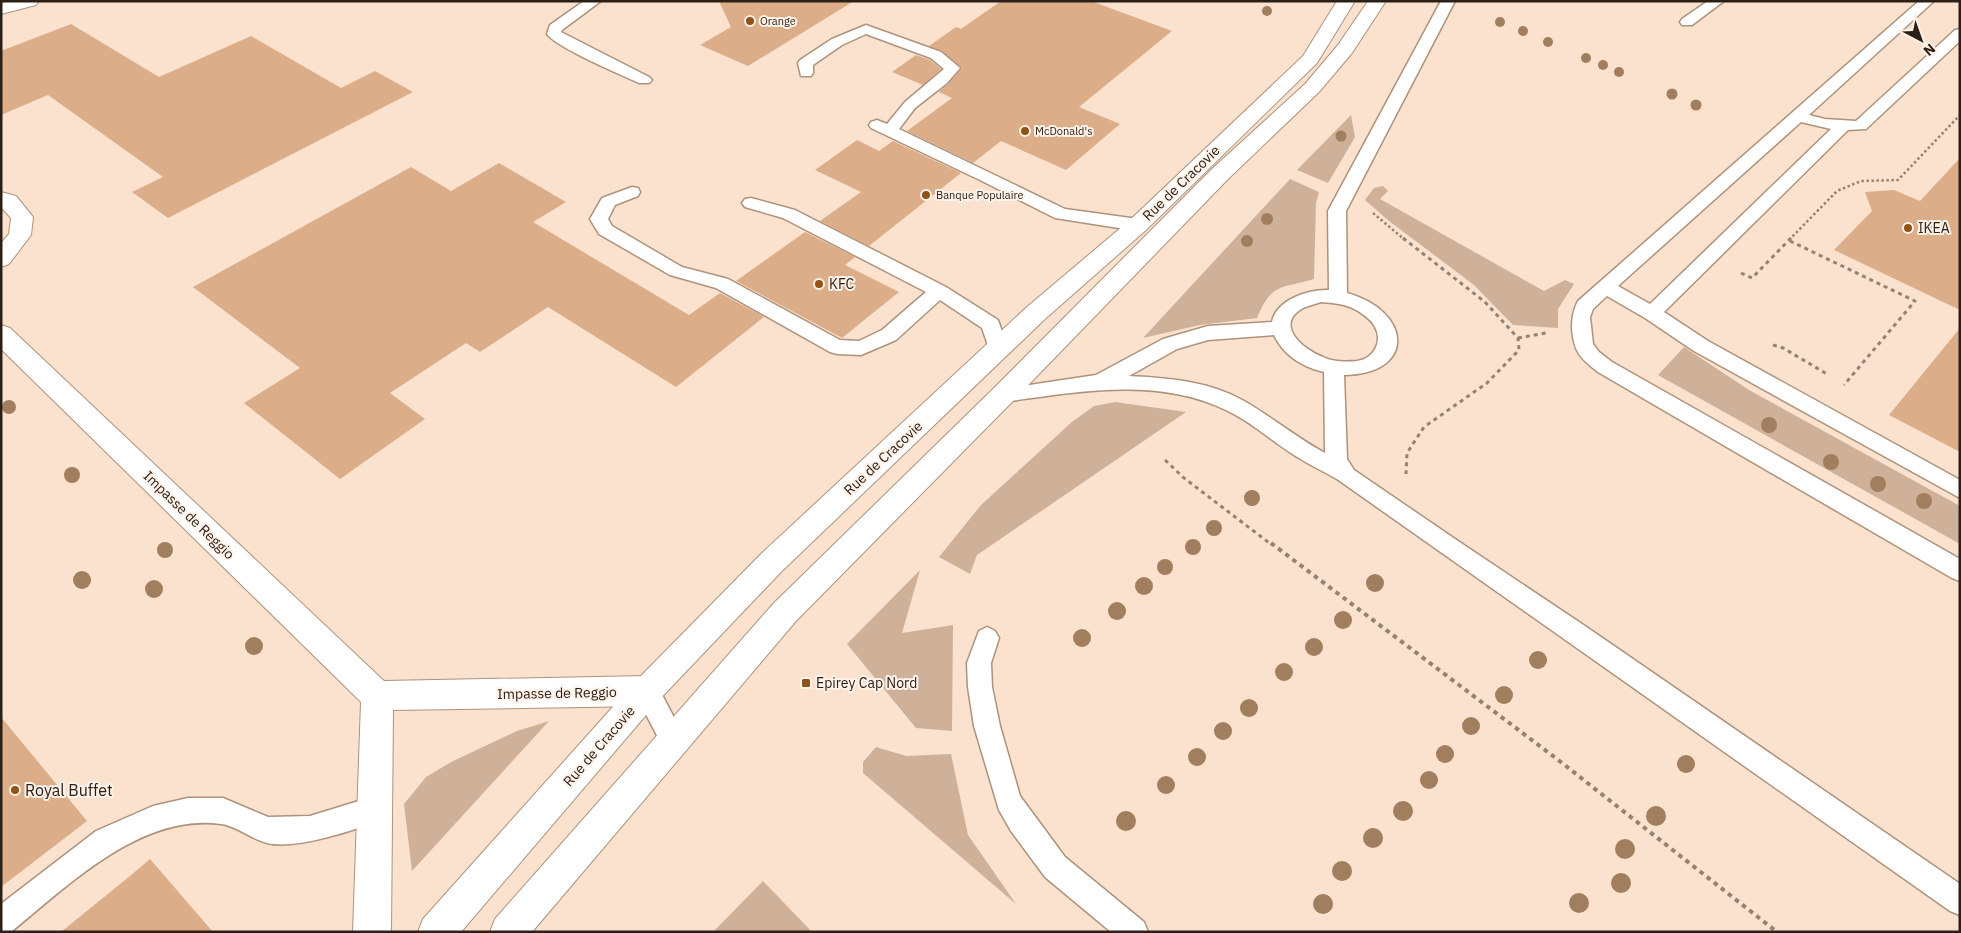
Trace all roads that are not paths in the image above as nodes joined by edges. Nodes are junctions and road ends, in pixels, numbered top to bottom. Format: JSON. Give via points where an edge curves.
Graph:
{"nodes":[{"id":1,"x":30,"y":1,"type":"edge"},
{"id":2,"x":594,"y":1,"type":"edge"},
{"id":3,"x":1346,"y":1,"type":"edge"},
{"id":4,"x":1377,"y":1,"type":"edge"},
{"id":5,"x":1448,"y":1,"type":"edge"},
{"id":6,"x":1717,"y":1,"type":"edge"},
{"id":7,"x":1927,"y":1,"type":"edge"},
{"id":8,"x":1,"y":9,"type":"edge"},
{"id":9,"x":1687,"y":22,"type":"dead end"},
{"id":10,"x":1960,"y":33,"type":"edge"},
{"id":11,"x":806,"y":73,"type":"dead end"},
{"id":12,"x":644,"y":80,"type":"dead end"},
{"id":13,"x":1796,"y":116,"type":"junction"},
{"id":14,"x":1842,"y":126,"type":"junction"},
{"id":15,"x":632,"y":192,"type":"dead end"},
{"id":16,"x":1,"y":199,"type":"edge"},
{"id":17,"x":751,"y":203,"type":"dead end"},
{"id":18,"x":1138,"y":225,"type":"junction"},
{"id":19,"x":1,"y":259,"type":"edge"},
{"id":20,"x":1605,"y":287,"type":"junction"},
{"id":21,"x":939,"y":291,"type":"junction"},
{"id":22,"x":1338,"y":297,"type":"junction"},
{"id":23,"x":1652,"y":312,"type":"junction"},
{"id":24,"x":1281,"y":328,"type":"junction"},
{"id":25,"x":1,"y":334,"type":"edge"},
{"id":26,"x":998,"y":349,"type":"junction"},
{"id":27,"x":1334,"y":368,"type":"junction"},
{"id":28,"x":1100,"y":382,"type":"junction"},
{"id":29,"x":1003,"y":395,"type":"junction"},
{"id":30,"x":1346,"y":475,"type":"junction"},
{"id":31,"x":1960,"y":490,"type":"edge"},
{"id":32,"x":1960,"y":570,"type":"edge"},
{"id":33,"x":987,"y":638,"type":"dead end"},
{"id":34,"x":647,"y":691,"type":"junction"},
{"id":35,"x":377,"y":696,"type":"junction"},
{"id":36,"x":673,"y":741,"type":"junction"},
{"id":37,"x":375,"y":809,"type":"junction"},
{"id":38,"x":1960,"y":901,"type":"edge"},
{"id":39,"x":1,"y":922,"type":"edge"},
{"id":40,"x":372,"y":932,"type":"edge"},
{"id":41,"x":436,"y":932,"type":"edge"},
{"id":42,"x":508,"y":932,"type":"edge"},
{"id":43,"x":1134,"y":932,"type":"edge"}],
"edges":[{"from":1,"to":8,"type":"main road"},
{"from":2,"to":12,"type":"lane","via":[[555,28],[554,34]]},
{"from":3,"to":18,"type":"main road","name":"Rue de Cracovie","via":[[1310,59]]},
{"from":4,"to":29,"type":"main road","name":"Rue de Cracovie","via":[[1345,49],[1312,88],[1220,174]]},
{"from":5,"to":22,"type":"lane","via":[[1337,211]]},
{"from":6,"to":9,"type":"lane"},
{"from":7,"to":13,"type":"lane"},
{"from":10,"to":14,"type":"lane","via":[[1860,126]]},
{"from":11,"to":18,"type":"lane","via":[[805,64],[837,42],[866,29],[936,55],[953,68],[883,128],[1061,214]]},
{"from":13,"to":14,"type":"lane"},
{"from":13,"to":20,"type":"lane"},
{"from":14,"to":23,"type":"lane"},
{"from":15,"to":21,"type":"lane","via":[[608,202],[599,219],[605,230],[676,271],[722,283],[837,347],[861,348],[889,335]]},
{"from":16,"to":19,"type":"main road","via":[[8,201],[22,216],[20,235]]},
{"from":17,"to":21,"type":"lane","via":[[789,214]]},
{"from":18,"to":26,"type":"main road","name":"Rue de Cracovie"},
{"from":20,"to":23,"type":"lane"},
{"from":20,"to":32,"type":"lane","via":[[1585,306],[1581,317],[1582,345],[1592,357],[1740,446]]},
{"from":21,"to":26,"type":"lane","via":[[991,326]]},
{"from":22,"to":24,"type":"lane","via":[[1320,296],[1290,305],[1282,315]]},
{"from":22,"to":27,"type":"lane","via":[[1355,302],[1383,322],[1388,348],[1367,366],[1350,370]]},
{"from":23,"to":31,"type":"lane","via":[[1701,346]]},
{"from":24,"to":27,"type":"lane","via":[[1285,341],[1296,353]]},
{"from":24,"to":28,"type":"lane","via":[[1208,332],[1170,344]]},
{"from":25,"to":35,"type":"main road","name":"Impasse de Reggio"},
{"from":26,"to":34,"type":"main road","name":"Rue de Cracovie","via":[[772,562]]},
{"from":27,"to":30,"type":"lane","via":[[1336,460]]},
{"from":28,"to":29,"type":"lane"},
{"from":28,"to":30,"type":"lane","via":[[1177,386],[1209,395],[1236,406]]},
{"from":29,"to":36,"type":"main road","name":"Rue de Cracovie","via":[[785,612]]},
{"from":30,"to":38,"type":"lane"},
{"from":33,"to":43,"type":"lane","via":[[979,664],[980,687],[987,726],[1008,801],[1055,867]]},
{"from":34,"to":35,"type":"main road","name":"Impasse de Reggio"},
{"from":34,"to":36,"type":"lane"},
{"from":34,"to":41,"type":"main road","name":"Rue de Cracovie"},
{"from":35,"to":37,"type":"main road"},
{"from":36,"to":42,"type":"main road","name":"Rue de Cracovie"},
{"from":37,"to":39,"type":"lane","via":[[310,829],[268,830],[223,811],[188,811],[154,819],[106,841]]},
{"from":37,"to":40,"type":"main road"}]}
